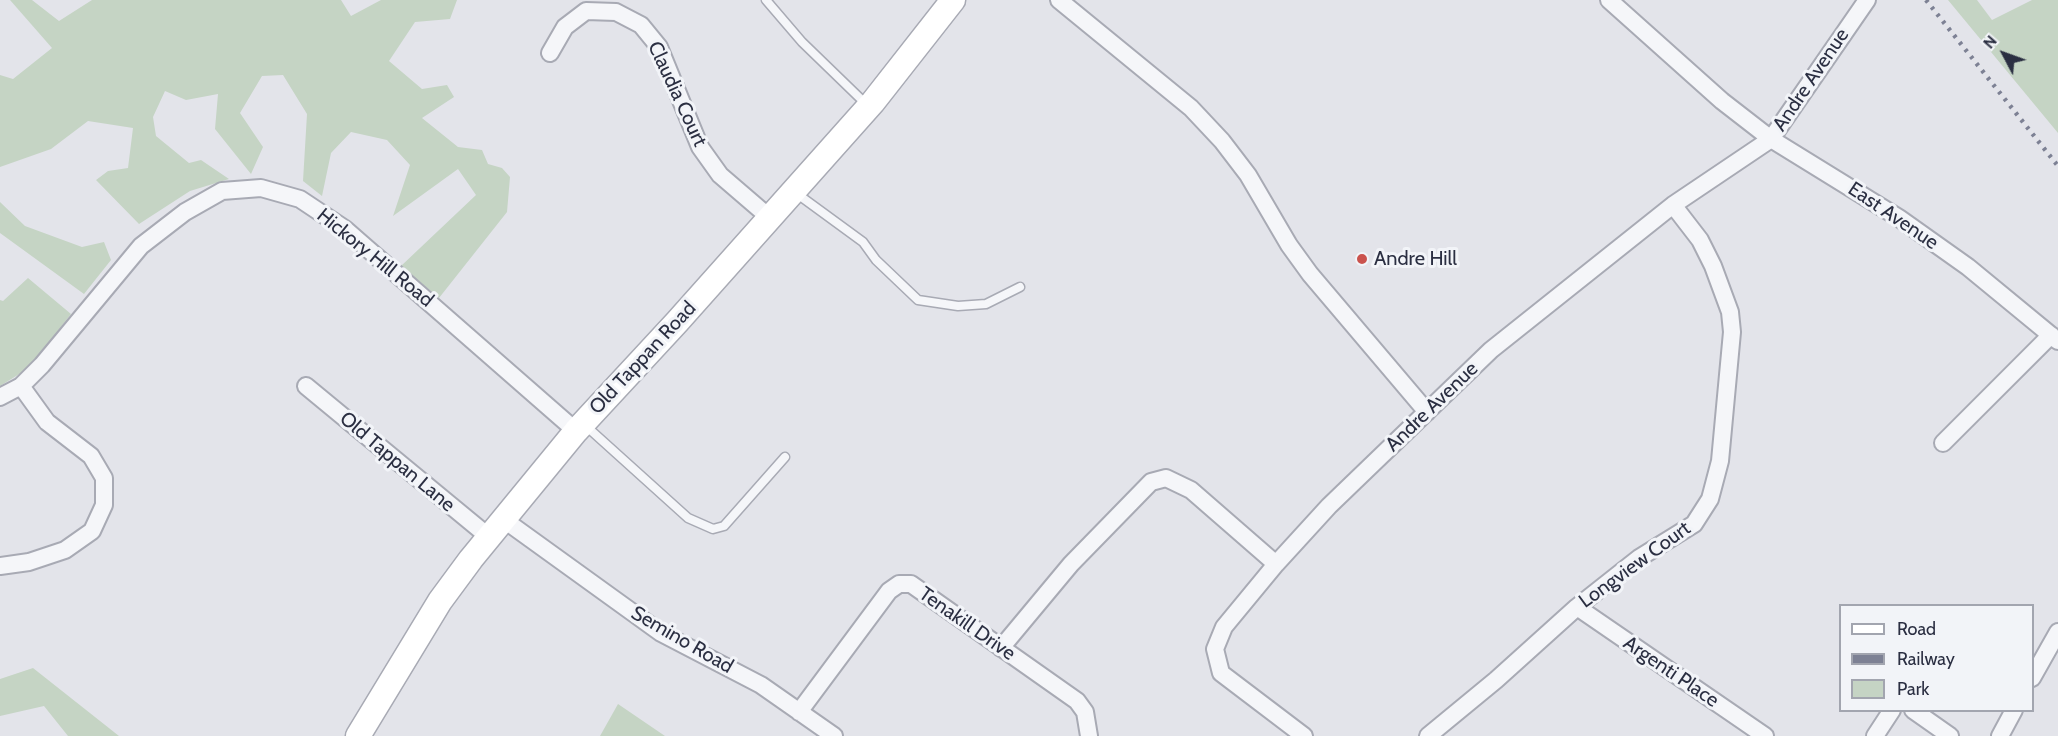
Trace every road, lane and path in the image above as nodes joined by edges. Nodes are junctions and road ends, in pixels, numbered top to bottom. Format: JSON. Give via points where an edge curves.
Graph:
{"nodes":[{"id":1,"x":766,"y":0,"type":"edge"},
{"id":2,"x":953,"y":0,"type":"edge"},
{"id":3,"x":1059,"y":0,"type":"edge"},
{"id":4,"x":1610,"y":0,"type":"edge"},
{"id":5,"x":1867,"y":0,"type":"edge"},
{"id":6,"x":550,"y":53,"type":"dead end"},
{"id":7,"x":869,"y":107,"type":"junction"},
{"id":8,"x":1771,"y":139,"type":"junction"},
{"id":9,"x":794,"y":191,"type":"junction"},
{"id":10,"x":1673,"y":205,"type":"junction"},
{"id":11,"x":770,"y":218,"type":"junction"},
{"id":12,"x":1020,"y":287,"type":"dead end"},
{"id":13,"x":2054,"y":338,"type":"edge"},
{"id":14,"x":21,"y":386,"type":"junction"},
{"id":15,"x":306,"y":386,"type":"dead end"},
{"id":16,"x":0,"y":397,"type":"edge"},
{"id":17,"x":1427,"y":412,"type":"junction"},
{"id":18,"x":579,"y":427,"type":"junction"},
{"id":19,"x":1943,"y":443,"type":"dead end"},
{"id":20,"x":785,"y":457,"type":"dead end"},
{"id":21,"x":496,"y":528,"type":"junction"},
{"id":22,"x":1276,"y":564,"type":"junction"},
{"id":23,"x":0,"y":566,"type":"edge"},
{"id":24,"x":1576,"y":607,"type":"junction"},
{"id":25,"x":2058,"y":632,"type":"edge"},
{"id":26,"x":1001,"y":648,"type":"junction"},
{"id":27,"x":2034,"y":674,"type":"edge"},
{"id":28,"x":799,"y":712,"type":"junction"},
{"id":29,"x":1891,"y":712,"type":"edge"},
{"id":30,"x":1914,"y":712,"type":"edge"},
{"id":31,"x":2013,"y":712,"type":"edge"},
{"id":32,"x":1430,"y":735,"type":"edge"},
{"id":33,"x":358,"y":736,"type":"edge"},
{"id":34,"x":834,"y":736,"type":"edge"},
{"id":35,"x":1089,"y":736,"type":"edge"},
{"id":36,"x":1304,"y":736,"type":"edge"},
{"id":37,"x":1765,"y":736,"type":"edge"},
{"id":38,"x":1875,"y":736,"type":"edge"},
{"id":39,"x":1950,"y":736,"type":"edge"},
{"id":40,"x":2000,"y":736,"type":"edge"}],
"edges":[{"from":1,"to":7,"type":"lane","via":[[802,42]]},
{"from":2,"to":7,"type":"main road","name":"Old Tappan Road"},
{"from":3,"to":17,"type":"street","via":[[1191,108],[1222,141],[1310,274]]},
{"from":4,"to":8,"type":"street","name":"East Avenue","via":[[1722,101]]},
{"from":5,"to":8,"type":"street","name":"Andre Avenue"},
{"from":6,"to":11,"type":"street","name":"Claudia Court","via":[[565,27],[586,12],[616,12],[641,25],[659,47],[700,147],[720,175]]},
{"from":7,"to":9,"type":"main road","name":"Old Tappan Road"},
{"from":8,"to":10,"type":"street","name":"Andre Avenue"},
{"from":8,"to":13,"type":"street","name":"East Avenue","via":[[1899,218],[1968,267]]},
{"from":9,"to":11,"type":"main road","name":"Old Tappan Road"},
{"from":9,"to":12,"type":"lane","via":[[863,242],[918,300],[958,306],[986,304]]},
{"from":10,"to":17,"type":"street","name":"Andre Avenue","via":[[1491,350]]},
{"from":10,"to":24,"type":"street","name":"Longview Court","via":[[1704,249],[1730,312],[1732,332],[1715,482],[1704,511],[1694,524],[1639,558]]},
{"from":11,"to":18,"type":"main road","name":"Old Tappan Road"},
{"from":13,"to":19,"type":"street"},
{"from":14,"to":16,"type":"street","name":"Hickory Hill Road"},
{"from":14,"to":18,"type":"street","name":"Hickory Hill Road","via":[[141,246],[185,212],[222,191],[261,188],[300,199],[345,229]]},
{"from":14,"to":23,"type":"street","via":[[47,422],[91,456],[104,478],[104,505],[92,531],[65,550],[29,562]]},
{"from":15,"to":21,"type":"street","name":"Old Tappan Lane"},
{"from":17,"to":22,"type":"street","name":"Andre Avenue","via":[[1329,506]]},
{"from":18,"to":20,"type":"lane","via":[[688,518],[712,529],[724,526]]},
{"from":18,"to":21,"type":"main road","name":"Old Tappan Road"},
{"from":21,"to":28,"type":"street","name":"Semino Road","via":[[661,633],[760,685]]},
{"from":21,"to":33,"type":"main road","name":"Old Tappan Road","via":[[440,602]]},
{"from":22,"to":26,"type":"street","via":[[1180,482],[1166,478],[1151,482],[1078,557]]},
{"from":22,"to":36,"type":"street","via":[[1217,638],[1216,661],[1221,673]]},
{"from":24,"to":32,"type":"street","name":"Longview Court"},
{"from":24,"to":37,"type":"street","name":"Argenti Place"},
{"from":25,"to":27,"type":"street"},
{"from":26,"to":28,"type":"street","name":"Tenakill Drive","via":[[922,590],[911,584],[898,584]]},
{"from":26,"to":35,"type":"street","name":"Tenakill Drive","via":[[1077,701],[1085,712]]},
{"from":28,"to":34,"type":"street","name":"Semino Road"},
{"from":29,"to":38,"type":"street"},
{"from":30,"to":39,"type":"street"},
{"from":31,"to":40,"type":"street"}]}
